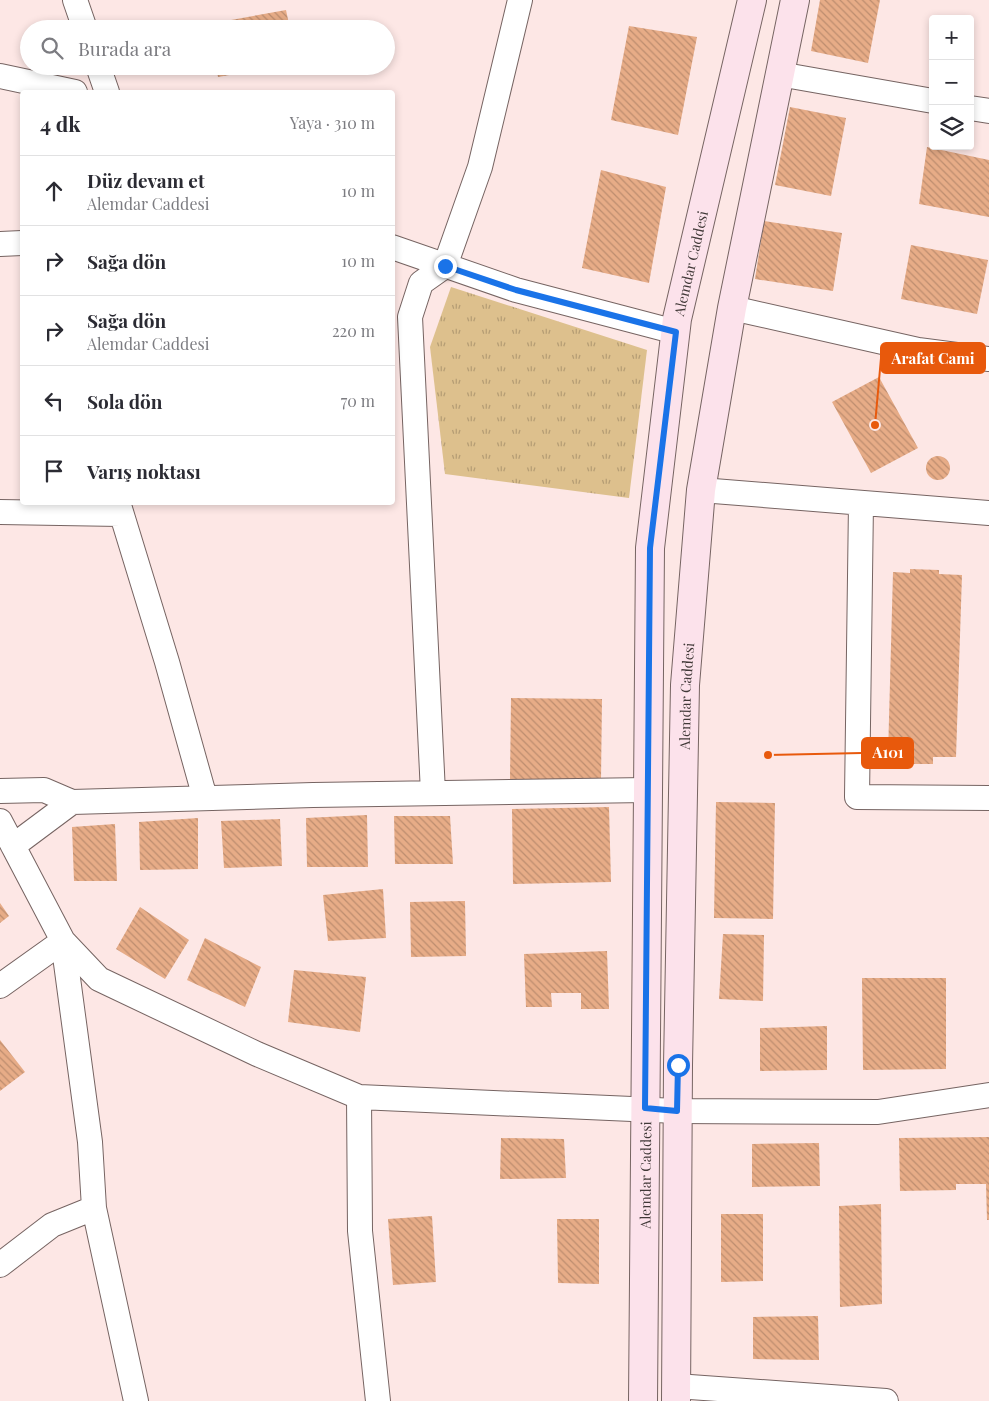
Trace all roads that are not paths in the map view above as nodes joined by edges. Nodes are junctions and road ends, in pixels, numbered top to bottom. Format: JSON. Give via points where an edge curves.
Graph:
{"nodes":[{"id":1,"x":75,"y":0,"type":"edge"},
{"id":2,"x":520,"y":0,"type":"edge"},
{"id":3,"x":752,"y":0,"type":"edge"},
{"id":4,"x":795,"y":0,"type":"edge"},
{"id":5,"x":82,"y":20,"type":"edge"},
{"id":6,"x":779,"y":74,"type":"junction"},
{"id":7,"x":101,"y":75,"type":"edge"},
{"id":8,"x":0,"y":76,"type":"edge"},
{"id":9,"x":66,"y":90,"type":"edge"},
{"id":10,"x":107,"y":90,"type":"edge"},
{"id":11,"x":929,"y":100,"type":"edge"},
{"id":12,"x":974,"y":109,"type":"edge"},
{"id":13,"x":989,"y":111,"type":"edge"},
{"id":14,"x":20,"y":243,"type":"edge"},
{"id":15,"x":0,"y":244,"type":"edge"},
{"id":16,"x":395,"y":248,"type":"edge"},
{"id":17,"x":445,"y":266,"type":"junction"},
{"id":18,"x":732,"y":308,"type":"junction"},
{"id":19,"x":676,"y":332,"type":"junction"},
{"id":20,"x":989,"y":359,"type":"edge"},
{"id":21,"x":701,"y":490,"type":"junction"},
{"id":22,"x":861,"y":503,"type":"junction"},
{"id":23,"x":119,"y":508,"type":"edge"},
{"id":24,"x":0,"y":512,"type":"edge"},
{"id":25,"x":989,"y":513,"type":"edge"},
{"id":26,"x":647,"y":790,"type":"junction"},
{"id":27,"x":0,"y":791,"type":"edge"},
{"id":28,"x":434,"y":794,"type":"junction"},
{"id":29,"x":205,"y":798,"type":"junction"},
{"id":30,"x":989,"y":798,"type":"edge"},
{"id":31,"x":72,"y":802,"type":"junction"},
{"id":32,"x":0,"y":821,"type":"edge"},
{"id":33,"x":13,"y":846,"type":"junction"},
{"id":34,"x":63,"y":940,"type":"junction"},
{"id":35,"x":0,"y":986,"type":"edge"},
{"id":36,"x":989,"y":1095,"type":"edge"},
{"id":37,"x":359,"y":1097,"type":"junction"},
{"id":38,"x":645,"y":1108,"type":"junction"},
{"id":39,"x":677,"y":1111,"type":"junction"},
{"id":40,"x":94,"y":1208,"type":"junction"},
{"id":41,"x":0,"y":1265,"type":"edge"},
{"id":42,"x":676,"y":1394,"type":"edge"},
{"id":43,"x":136,"y":1401,"type":"edge"},
{"id":44,"x":378,"y":1401,"type":"edge"},
{"id":45,"x":643,"y":1401,"type":"edge"},
{"id":46,"x":886,"y":1401,"type":"edge"}],
"edges":[{"from":1,"to":5,"type":"street"},
{"from":2,"to":17,"type":"street","via":[[480,167]]},
{"from":3,"to":19,"type":"main road","name":"Alemdar Caddesi"},
{"from":4,"to":6,"type":"main road","name":"Alemdar Caddesi"},
{"from":6,"to":11,"type":"street"},
{"from":6,"to":18,"type":"main road","name":"Alemdar Caddesi"},
{"from":7,"to":10,"type":"street"},
{"from":8,"to":9,"type":"street"},
{"from":12,"to":13,"type":"street"},
{"from":14,"to":15,"type":"street"},
{"from":16,"to":17,"type":"street"},
{"from":17,"to":19,"type":"street","via":[[516,290]]},
{"from":17,"to":28,"type":"street","via":[[421,283],[410,317]]},
{"from":18,"to":20,"type":"street","via":[[918,350]]},
{"from":18,"to":21,"type":"main road","name":"Alemdar Caddesi"},
{"from":19,"to":26,"type":"main road","name":"Alemdar Caddesi","via":[[650,548]]},
{"from":21,"to":22,"type":"street"},
{"from":21,"to":39,"type":"main road","name":"Alemdar Caddesi","via":[[685,685]]},
{"from":22,"to":25,"type":"street"},
{"from":22,"to":30,"type":"street","via":[[857,797]]},
{"from":23,"to":24,"type":"street"},
{"from":23,"to":29,"type":"street"},
{"from":26,"to":28,"type":"street"},
{"from":26,"to":38,"type":"main road","name":"Alemdar Caddesi"},
{"from":27,"to":31,"type":"street","via":[[44,790]]},
{"from":28,"to":29,"type":"street"},
{"from":29,"to":31,"type":"street"},
{"from":31,"to":33,"type":"street"},
{"from":32,"to":33,"type":"street"},
{"from":33,"to":34,"type":"street"},
{"from":34,"to":35,"type":"street"},
{"from":34,"to":37,"type":"street","via":[[99,979],[257,1054]]},
{"from":34,"to":40,"type":"street","via":[[90,1142]]},
{"from":36,"to":39,"type":"street","via":[[878,1112]]},
{"from":37,"to":38,"type":"street"},
{"from":37,"to":44,"type":"street","via":[[360,1231]]},
{"from":38,"to":39,"type":"street"},
{"from":38,"to":45,"type":"main road","name":"Alemdar Caddesi"},
{"from":39,"to":42,"type":"main road","name":"Alemdar Caddesi"},
{"from":40,"to":41,"type":"street","via":[[52,1225]]},
{"from":40,"to":43,"type":"street"},
{"from":42,"to":46,"type":"street"}]}
